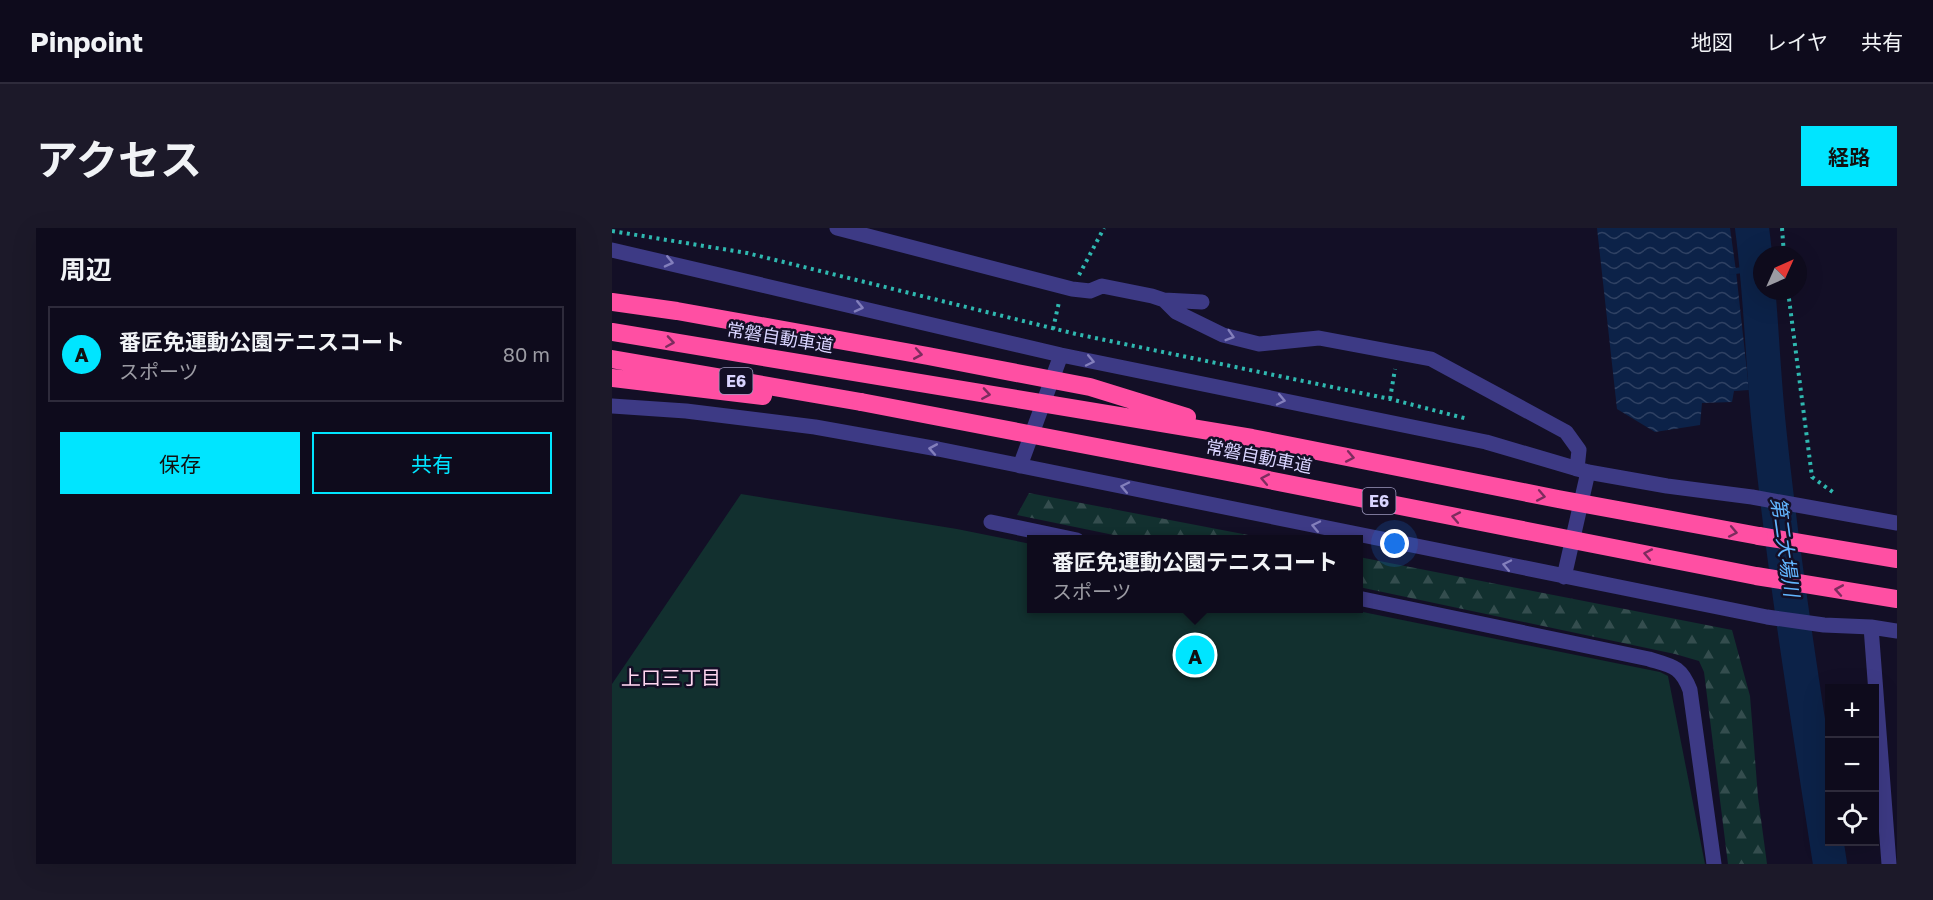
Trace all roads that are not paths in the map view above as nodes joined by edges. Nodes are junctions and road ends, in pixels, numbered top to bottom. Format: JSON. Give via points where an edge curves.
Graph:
{"nodes":[{"id":1,"x":837,"y":228,"type":"edge"},
{"id":2,"x":612,"y":250,"type":"edge"},
{"id":3,"x":612,"y":294,"type":"edge"},
{"id":4,"x":1164,"y":300,"type":"junction"},
{"id":5,"x":612,"y":302,"type":"edge"},
{"id":6,"x":1202,"y":303,"type":"dead end"},
{"id":7,"x":677,"y":311,"type":"junction"},
{"id":8,"x":612,"y":332,"type":"edge"},
{"id":9,"x":1061,"y":355,"type":"junction"},
{"id":10,"x":612,"y":359,"type":"edge"},
{"id":11,"x":612,"y":378,"type":"edge"},
{"id":12,"x":861,"y":402,"type":"junction"},
{"id":13,"x":612,"y":406,"type":"edge"},
{"id":14,"x":1252,"y":438,"type":"junction"},
{"id":15,"x":1020,"y":466,"type":"junction"},
{"id":16,"x":1582,"y":470,"type":"junction"},
{"id":17,"x":991,"y":522,"type":"dead end"},
{"id":18,"x":1897,"y":523,"type":"edge"},
{"id":19,"x":1053,"y":535,"type":"edge"},
{"id":20,"x":1358,"y":535,"type":"edge"},
{"id":21,"x":1363,"y":536,"type":"edge"},
{"id":22,"x":1897,"y":559,"type":"edge"},
{"id":23,"x":1564,"y":577,"type":"junction"},
{"id":24,"x":1363,"y":599,"type":"edge"},
{"id":25,"x":1897,"y":599,"type":"edge"},
{"id":26,"x":1871,"y":627,"type":"junction"},
{"id":27,"x":1897,"y":631,"type":"edge"},
{"id":28,"x":1714,"y":864,"type":"edge"},
{"id":29,"x":1889,"y":864,"type":"edge"}],
"edges":[{"from":1,"to":4,"type":"street","via":[[1067,288],[1090,291],[1102,286]]},
{"from":2,"to":9,"type":"street","one_way":true},
{"from":3,"to":7,"type":"highway","bridge":true},
{"from":4,"to":6,"type":"street"},
{"from":4,"to":16,"type":"street","one_way":true,"via":[[1176,312],[1223,335],[1259,345],[1319,338],[1431,360],[1566,432],[1579,450]]},
{"from":5,"to":7,"type":"highway","bridge":true},
{"from":7,"to":14,"type":"highway","one_way":true,"bridge":true,"via":[[1090,387]]},
{"from":8,"to":14,"type":"highway","name":"常磐自動車道","number":"E6","one_way":true,"bridge":true},
{"from":9,"to":15,"type":"street"},
{"from":9,"to":16,"type":"street","one_way":true,"via":[[1486,442]]},
{"from":10,"to":12,"type":"highway","name":"常磐自動車道","number":"E6"},
{"from":11,"to":12,"type":"highway","via":[[741,394]]},
{"from":25,"to":12,"type":"highway","name":"常磐自動車道","number":"E6","one_way":true,"bridge":true,"via":[[1756,576]]},
{"from":15,"to":13,"type":"street","one_way":true,"via":[[815,428],[686,411]]},
{"from":14,"to":22,"type":"highway","name":"常磐自動車道","number":"E6","one_way":true,"bridge":true,"via":[[1759,537]]},
{"from":20,"to":15,"type":"street","one_way":true},
{"from":16,"to":18,"type":"street"},
{"from":16,"to":23,"type":"street"},
{"from":17,"to":19,"type":"street"},
{"from":23,"to":21,"type":"street","one_way":true},
{"from":23,"to":26,"type":"street","via":[[1767,617]]},
{"from":24,"to":28,"type":"street","via":[[1671,666],[1684,676],[1690,690]]},
{"from":26,"to":27,"type":"street"},
{"from":26,"to":29,"type":"street"}]}
